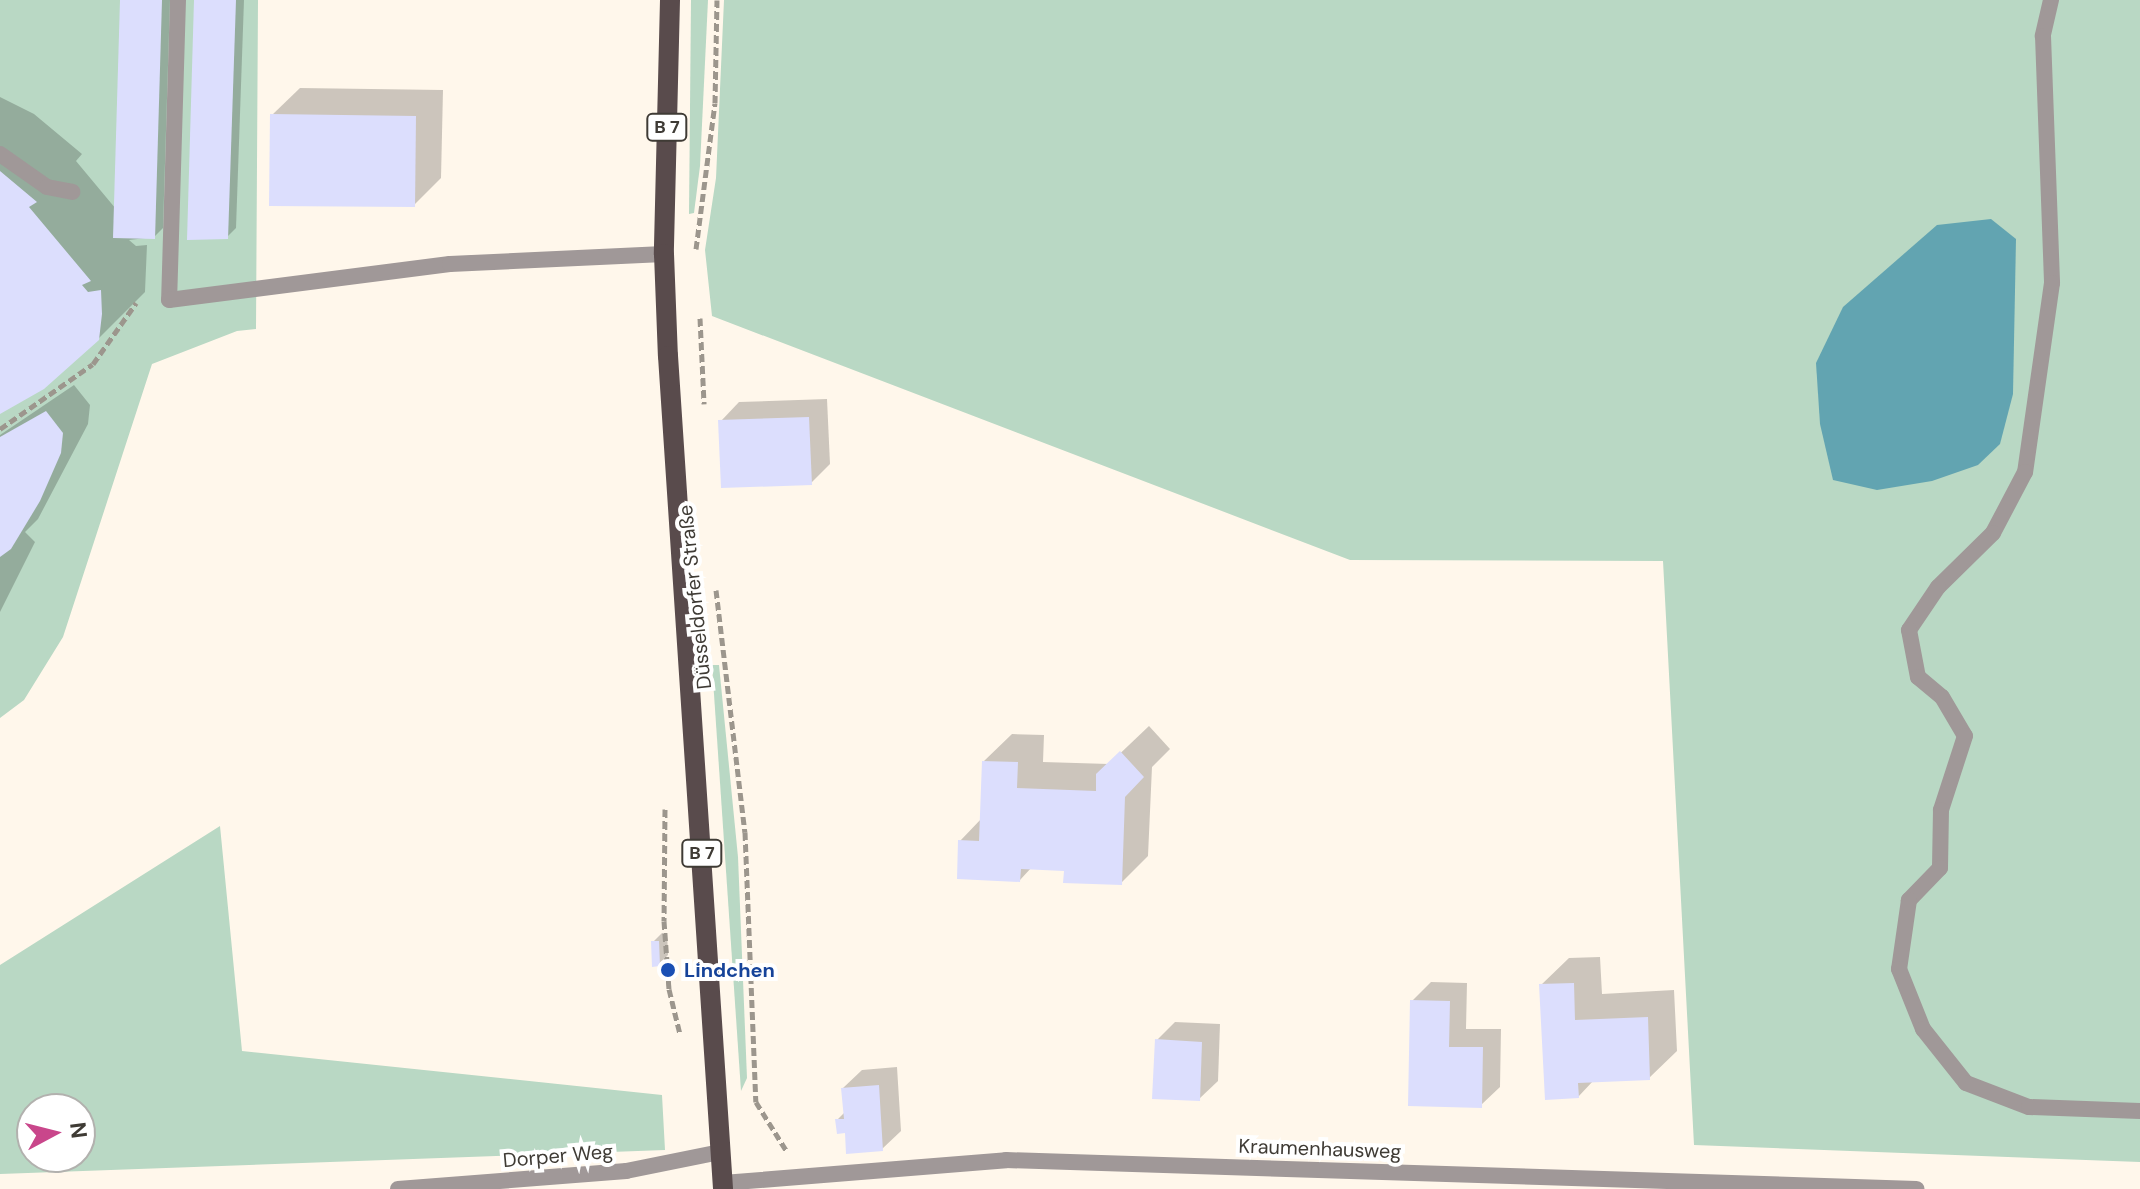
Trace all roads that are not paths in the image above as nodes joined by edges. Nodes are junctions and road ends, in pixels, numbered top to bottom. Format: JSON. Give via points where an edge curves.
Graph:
{"nodes":[{"id":1,"x":178,"y":0,"type":"edge"},
{"id":2,"x":670,"y":0,"type":"edge"},
{"id":3,"x":2051,"y":0,"type":"edge"},
{"id":4,"x":0,"y":154,"type":"edge"},
{"id":5,"x":73,"y":192,"type":"dead end"},
{"id":6,"x":664,"y":254,"type":"junction"},
{"id":7,"x":2140,"y":1111,"type":"edge"},
{"id":8,"x":720,"y":1152,"type":"junction"},
{"id":9,"x":723,"y":1186,"type":"edge"},
{"id":10,"x":398,"y":1189,"type":"edge"},
{"id":11,"x":1917,"y":1189,"type":"edge"}],
"edges":[{"from":1,"to":6,"type":"street","via":[[169,300],[450,264]]},
{"from":2,"to":6,"type":"main road","name":"Düsseldorfer Straße","number":"B 7"},
{"from":3,"to":7,"type":"street","via":[[2043,36],[2052,283],[2025,472],[1993,533],[1938,587],[1909,630],[1918,677],[1942,697],[1965,736],[1941,810],[1940,868],[1909,900],[1899,969],[1923,1029],[1966,1083],[2029,1107]]},
{"from":4,"to":5,"type":"street","via":[[47,187]]},
{"from":6,"to":8,"type":"main road","name":"Düsseldorfer Straße","number":"B 7"},
{"from":8,"to":9,"type":"main road","name":"Düsseldorfer Straße","number":"B 7"},
{"from":8,"to":10,"type":"street","name":"Dorper Weg","via":[[626,1171]]},
{"from":9,"to":11,"type":"street","name":"Kraumenhausweg","via":[[1006,1160]]}]}
